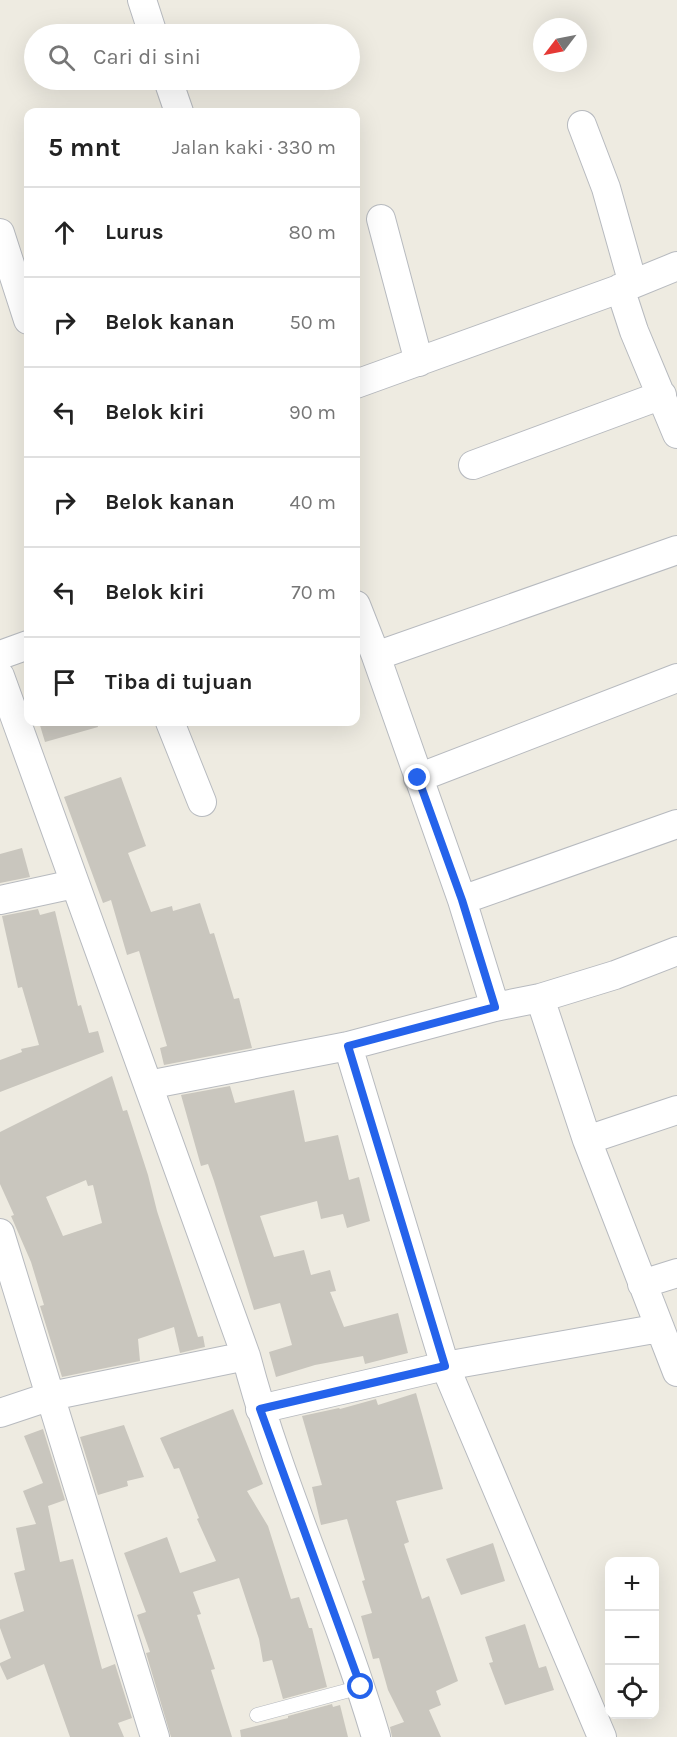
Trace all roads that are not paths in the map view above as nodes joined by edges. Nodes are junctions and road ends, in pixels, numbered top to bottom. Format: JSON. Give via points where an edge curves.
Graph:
{"nodes":[{"id":1,"x":142,"y":0,"type":"edge"},
{"id":2,"x":150,"y":24,"type":"edge"},
{"id":3,"x":171,"y":90,"type":"edge"},
{"id":4,"x":178,"y":108,"type":"edge"},
{"id":5,"x":582,"y":125,"type":"dead end"},
{"id":6,"x":381,"y":219,"type":"dead end"},
{"id":7,"x":0,"y":233,"type":"edge"},
{"id":8,"x":677,"y":266,"type":"edge"},
{"id":9,"x":627,"y":286,"type":"junction"},
{"id":10,"x":24,"y":308,"type":"edge"},
{"id":11,"x":419,"y":362,"type":"junction"},
{"id":12,"x":360,"y":383,"type":"edge"},
{"id":13,"x":662,"y":395,"type":"junction"},
{"id":14,"x":677,"y":434,"type":"edge"},
{"id":15,"x":473,"y":465,"type":"dead end"},
{"id":16,"x":677,"y":550,"type":"edge"},
{"id":17,"x":360,"y":615,"type":"edge"},
{"id":18,"x":24,"y":646,"type":"edge"},
{"id":19,"x":0,"y":655,"type":"edge"},
{"id":20,"x":376,"y":656,"type":"junction"},
{"id":21,"x":0,"y":676,"type":"edge"},
{"id":22,"x":677,"y":678,"type":"edge"},
{"id":23,"x":172,"y":726,"type":"edge"},
{"id":24,"x":418,"y":778,"type":"junction"},
{"id":25,"x":202,"y":802,"type":"dead end"},
{"id":26,"x":677,"y":824,"type":"edge"},
{"id":27,"x":74,"y":885,"type":"junction"},
{"id":28,"x":0,"y":900,"type":"edge"},
{"id":29,"x":462,"y":900,"type":"junction"},
{"id":30,"x":677,"y":951,"type":"edge"},
{"id":31,"x":540,"y":998,"type":"junction"},
{"id":32,"x":495,"y":1007,"type":"junction"},
{"id":33,"x":348,"y":1046,"type":"junction"},
{"id":34,"x":148,"y":1085,"type":"junction"},
{"id":35,"x":677,"y":1110,"type":"edge"},
{"id":36,"x":587,"y":1140,"type":"junction"},
{"id":37,"x":0,"y":1233,"type":"edge"},
{"id":38,"x":677,"y":1273,"type":"edge"},
{"id":39,"x":642,"y":1284,"type":"junction"},
{"id":40,"x":660,"y":1328,"type":"junction"},
{"id":41,"x":246,"y":1356,"type":"junction"},
{"id":42,"x":445,"y":1366,"type":"junction"},
{"id":43,"x":677,"y":1372,"type":"edge"},
{"id":44,"x":51,"y":1396,"type":"junction"},
{"id":45,"x":260,"y":1409,"type":"junction"},
{"id":46,"x":0,"y":1413,"type":"edge"},
{"id":47,"x":361,"y":1687,"type":"junction"},
{"id":48,"x":257,"y":1715,"type":"dead end"},
{"id":49,"x":155,"y":1737,"type":"edge"},
{"id":50,"x":376,"y":1737,"type":"edge"},
{"id":51,"x":602,"y":1737,"type":"edge"}],
"edges":[{"from":1,"to":2,"type":"street"},
{"from":3,"to":4,"type":"street"},
{"from":5,"to":9,"type":"street","via":[[606,188]]},
{"from":6,"to":11,"type":"street"},
{"from":7,"to":10,"type":"street"},
{"from":8,"to":9,"type":"street"},
{"from":9,"to":11,"type":"street"},
{"from":9,"to":13,"type":"street","via":[[634,331]]},
{"from":11,"to":12,"type":"street"},
{"from":13,"to":14,"type":"street"},
{"from":13,"to":15,"type":"street"},
{"from":16,"to":20,"type":"street"},
{"from":17,"to":20,"type":"street"},
{"from":18,"to":19,"type":"street"},
{"from":20,"to":24,"type":"street"},
{"from":21,"to":27,"type":"street"},
{"from":22,"to":24,"type":"street"},
{"from":23,"to":25,"type":"street"},
{"from":24,"to":29,"type":"street"},
{"from":26,"to":29,"type":"street"},
{"from":27,"to":28,"type":"street"},
{"from":27,"to":34,"type":"street"},
{"from":29,"to":32,"type":"street"},
{"from":30,"to":31,"type":"street"},
{"from":31,"to":32,"type":"street"},
{"from":31,"to":36,"type":"street"},
{"from":32,"to":33,"type":"street"},
{"from":33,"to":34,"type":"street"},
{"from":33,"to":42,"type":"street"},
{"from":34,"to":41,"type":"street"},
{"from":35,"to":36,"type":"street"},
{"from":36,"to":39,"type":"street"},
{"from":37,"to":44,"type":"street"},
{"from":38,"to":39,"type":"street"},
{"from":39,"to":40,"type":"street"},
{"from":40,"to":42,"type":"street"},
{"from":40,"to":43,"type":"street"},
{"from":41,"to":44,"type":"street"},
{"from":41,"to":45,"type":"street"},
{"from":42,"to":45,"type":"street"},
{"from":42,"to":51,"type":"street"},
{"from":44,"to":46,"type":"street"},
{"from":44,"to":49,"type":"street"},
{"from":45,"to":47,"type":"street"},
{"from":47,"to":48,"type":"lane"},
{"from":47,"to":50,"type":"street"}]}
